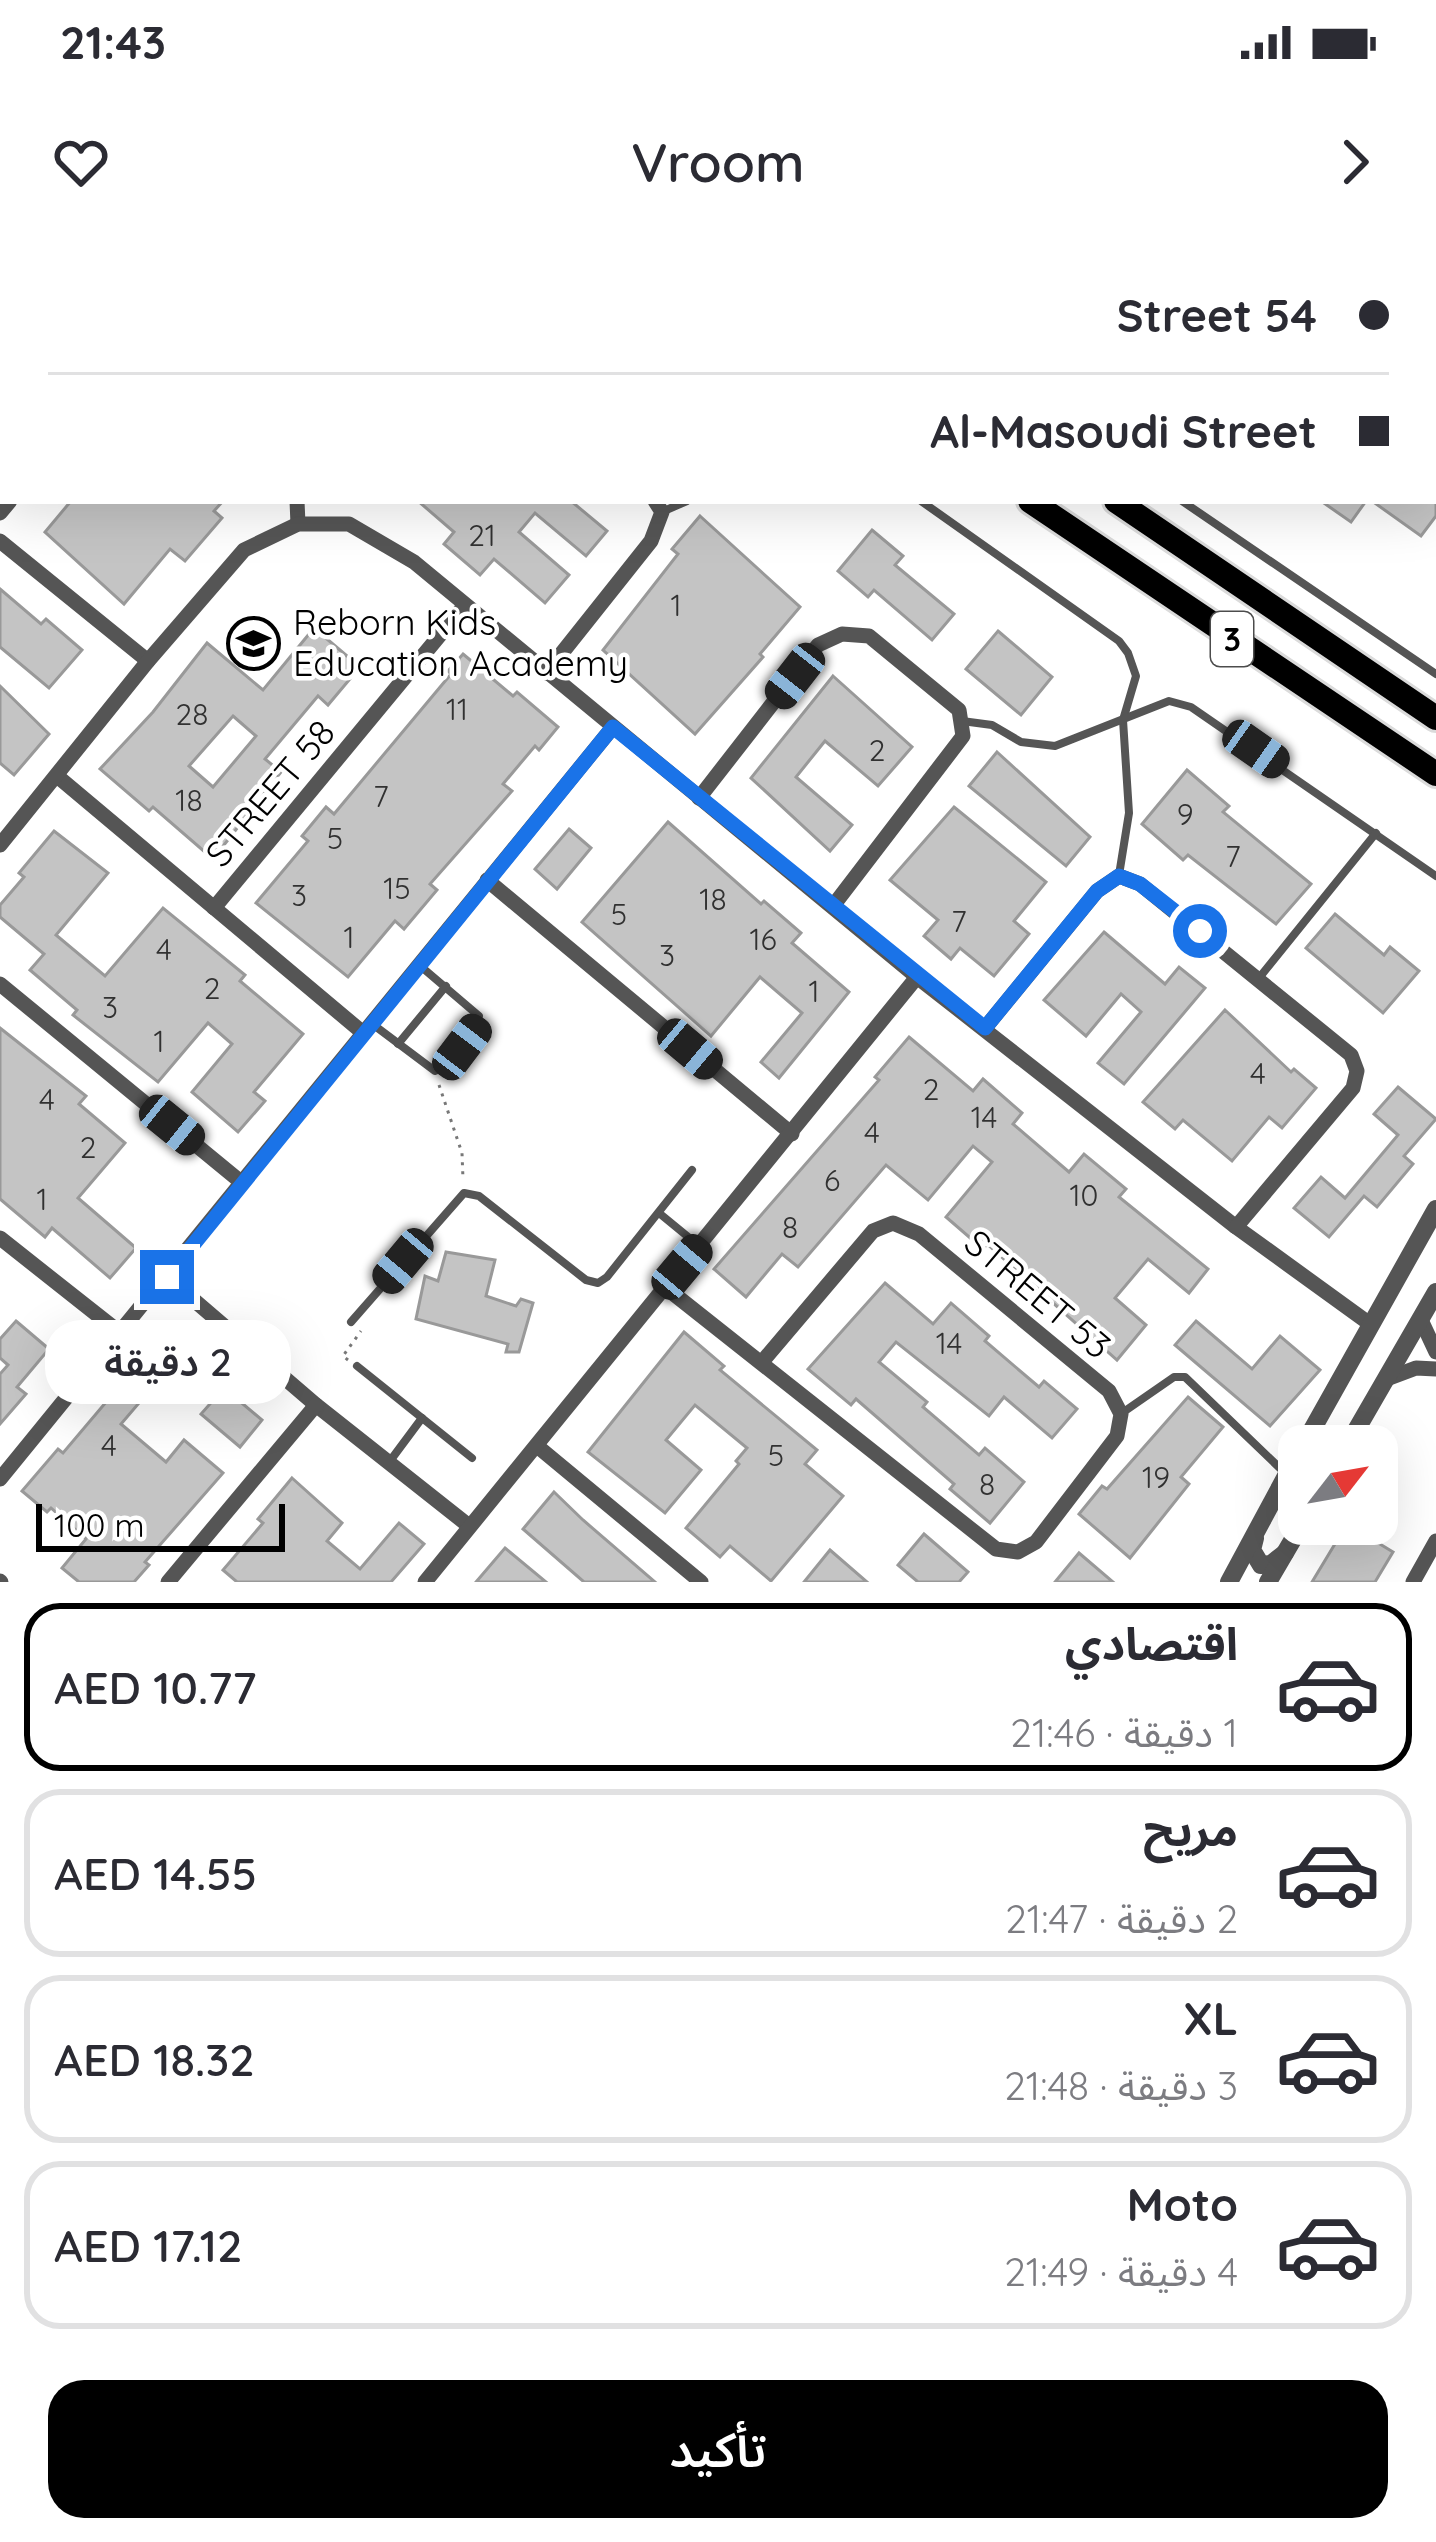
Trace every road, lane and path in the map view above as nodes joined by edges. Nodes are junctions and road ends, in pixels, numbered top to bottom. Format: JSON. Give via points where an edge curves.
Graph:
{"nodes":[{"id":1,"x":297,"y":504,"type":"edge"},
{"id":2,"x":926,"y":504,"type":"edge"},
{"id":3,"x":1034,"y":504,"type":"edge"},
{"id":4,"x":1121,"y":504,"type":"edge"},
{"id":5,"x":1186,"y":504,"type":"edge"},
{"id":6,"x":658,"y":506,"type":"edge"},
{"id":7,"x":298,"y":524,"type":"junction"},
{"id":8,"x":0,"y":542,"type":"edge"},
{"id":9,"x":464,"y":606,"type":"junction"},
{"id":10,"x":148,"y":661,"type":"junction"},
{"id":11,"x":546,"y":673,"type":"junction"},
{"id":12,"x":1436,"y":674,"type":"edge"},
{"id":13,"x":1436,"y":718,"type":"edge"},
{"id":14,"x":1123,"y":720,"type":"junction"},
{"id":15,"x":961,"y":721,"type":"junction"},
{"id":16,"x":613,"y":727,"type":"junction"},
{"id":17,"x":1436,"y":774,"type":"edge"},
{"id":18,"x":57,"y":776,"type":"junction"},
{"id":19,"x":699,"y":798,"type":"junction"},
{"id":20,"x":1376,"y":833,"type":"junction"},
{"id":21,"x":0,"y":845,"type":"edge"},
{"id":22,"x":1119,"y":876,"type":"junction"},
{"id":23,"x":1436,"y":877,"type":"edge"},
{"id":24,"x":487,"y":880,"type":"junction"},
{"id":25,"x":833,"y":907,"type":"junction"},
{"id":26,"x":214,"y":908,"type":"junction"},
{"id":27,"x":418,"y":964,"type":"junction"},
{"id":28,"x":917,"y":977,"type":"junction"},
{"id":29,"x":1259,"y":978,"type":"junction"},
{"id":30,"x":0,"y":984,"type":"edge"},
{"id":31,"x":446,"y":986,"type":"junction"},
{"id":32,"x":366,"y":1027,"type":"junction"},
{"id":33,"x":985,"y":1028,"type":"junction"},
{"id":34,"x":398,"y":1044,"type":"junction"},
{"id":35,"x":435,"y":1072,"type":"junction"},
{"id":36,"x":792,"y":1134,"type":"junction"},
{"id":37,"x":692,"y":1170,"type":"dead end"},
{"id":38,"x":241,"y":1182,"type":"junction"},
{"id":39,"x":464,"y":1193,"type":"junction"},
{"id":40,"x":1436,"y":1209,"type":"edge"},
{"id":41,"x":658,"y":1213,"type":"junction"},
{"id":42,"x":1237,"y":1227,"type":"junction"},
{"id":43,"x":0,"y":1238,"type":"edge"},
{"id":44,"x":699,"y":1246,"type":"junction"},
{"id":45,"x":167,"y":1277,"type":"junction"},
{"id":46,"x":665,"y":1287,"type":"junction"},
{"id":47,"x":1436,"y":1292,"type":"edge"},
{"id":48,"x":1421,"y":1320,"type":"junction"},
{"id":49,"x":351,"y":1322,"type":"joint"},
{"id":50,"x":1370,"y":1324,"type":"junction"},
{"id":51,"x":119,"y":1332,"type":"junction"},
{"id":52,"x":1436,"y":1352,"type":"edge"},
{"id":53,"x":763,"y":1363,"type":"junction"},
{"id":54,"x":357,"y":1366,"type":"joint"},
{"id":55,"x":1436,"y":1369,"type":"edge"},
{"id":56,"x":1384,"y":1380,"type":"junction"},
{"id":57,"x":316,"y":1405,"type":"junction"},
{"id":58,"x":1120,"y":1414,"type":"junction"},
{"id":59,"x":422,"y":1418,"type":"junction"},
{"id":60,"x":1314,"y":1425,"type":"edge"},
{"id":61,"x":1359,"y":1425,"type":"edge"},
{"id":62,"x":537,"y":1446,"type":"junction"},
{"id":63,"x":472,"y":1458,"type":"dead end"},
{"id":64,"x":389,"y":1462,"type":"junction"},
{"id":65,"x":1278,"y":1465,"type":"edge"},
{"id":66,"x":0,"y":1479,"type":"edge"},
{"id":67,"x":1278,"y":1490,"type":"edge"},
{"id":68,"x":470,"y":1526,"type":"junction"},
{"id":69,"x":1258,"y":1527,"type":"junction"},
{"id":70,"x":1436,"y":1541,"type":"edge"},
{"id":71,"x":1290,"y":1545,"type":"edge"},
{"id":72,"x":1285,"y":1553,"type":"junction"},
{"id":73,"x":169,"y":1582,"type":"edge"},
{"id":74,"x":425,"y":1582,"type":"edge"},
{"id":75,"x":701,"y":1582,"type":"edge"},
{"id":76,"x":1229,"y":1582,"type":"edge"},
{"id":77,"x":1268,"y":1582,"type":"edge"},
{"id":78,"x":1413,"y":1582,"type":"edge"}],
"edges":[{"from":1,"to":7,"type":"street"},
{"from":2,"to":14,"type":"lane","via":[[1119,640],[1136,676]]},
{"from":3,"to":17,"type":"main road","number":"3"},
{"from":4,"to":13,"type":"main road","number":"3"},
{"from":5,"to":12,"type":"lane"},
{"from":6,"to":11,"type":"street","via":[[651,541]]},
{"from":7,"to":9,"type":"street","via":[[349,524],[414,562]]},
{"from":7,"to":10,"type":"street","via":[[244,550]]},
{"from":8,"to":10,"type":"street"},
{"from":9,"to":11,"type":"street"},
{"from":9,"to":26,"type":"street","name":"STREET 58"},
{"from":10,"to":18,"type":"street"},
{"from":11,"to":16,"type":"street"},
{"from":14,"to":15,"type":"lane","via":[[1055,746]]},
{"from":14,"to":20,"type":"lane","via":[[1169,701],[1191,707]]},
{"from":14,"to":22,"type":"lane","via":[[1129,813]]},
{"from":15,"to":19,"type":"street","via":[[959,710],[869,636],[842,634],[818,645]]},
{"from":15,"to":25,"type":"street","via":[[951,757]]},
{"from":16,"to":19,"type":"street"},
{"from":16,"to":24,"type":"street"},
{"from":18,"to":21,"type":"street"},
{"from":18,"to":26,"type":"street","name":"STREET 58"},
{"from":19,"to":25,"type":"street"},
{"from":20,"to":23,"type":"lane"},
{"from":20,"to":29,"type":"lane"},
{"from":22,"to":29,"type":"street"},
{"from":22,"to":33,"type":"street","via":[[1097,891]]},
{"from":24,"to":27,"type":"street"},
{"from":24,"to":36,"type":"street"},
{"from":25,"to":28,"type":"street"},
{"from":26,"to":32,"type":"street","name":"STREET 58"},
{"from":27,"to":31,"type":"lane"},
{"from":27,"to":32,"type":"street"},
{"from":28,"to":33,"type":"street"},
{"from":28,"to":36,"type":"street"},
{"from":29,"to":42,"type":"street","via":[[1352,1055],[1357,1071],[1352,1088]]},
{"from":30,"to":38,"type":"street"},
{"from":31,"to":34,"type":"lane"},
{"from":31,"to":35,"type":"lane","via":[[477,1010],[479,1021]]},
{"from":32,"to":34,"type":"lane"},
{"from":32,"to":38,"type":"street"},
{"from":33,"to":42,"type":"street"},
{"from":34,"to":35,"type":"lane"},
{"from":35,"to":39,"type":"path","via":[[462,1153]]},
{"from":36,"to":44,"type":"street"},
{"from":37,"to":41,"type":"lane"},
{"from":38,"to":45,"type":"street"},
{"from":39,"to":41,"type":"lane","via":[[479,1196],[593,1283],[608,1277]]},
{"from":39,"to":49,"type":"lane"},
{"from":40,"to":50,"type":"street"},
{"from":41,"to":44,"type":"lane"},
{"from":42,"to":50,"type":"street"},
{"from":43,"to":51,"type":"street"},
{"from":44,"to":46,"type":"street"},
{"from":45,"to":51,"type":"street"},
{"from":45,"to":57,"type":"street"},
{"from":46,"to":53,"type":"street"},
{"from":46,"to":62,"type":"street"},
{"from":47,"to":48,"type":"street"},
{"from":48,"to":52,"type":"street"},
{"from":48,"to":56,"type":"street"},
{"from":49,"to":54,"type":"path","via":[[362,1331],[343,1356]]},
{"from":50,"to":60,"type":"street"},
{"from":51,"to":66,"type":"street"},
{"from":53,"to":58,"type":"street","name":"STREET 53","via":[[872,1231],[893,1223],[919,1234],[1108,1391]]},
{"from":53,"to":58,"type":"street","via":[[996,1549],[1018,1552],[1036,1542],[1117,1436]]},
{"from":54,"to":59,"type":"lane"},
{"from":55,"to":56,"type":"street"},
{"from":56,"to":61,"type":"street"},
{"from":57,"to":64,"type":"street"},
{"from":57,"to":73,"type":"street"},
{"from":58,"to":65,"type":"lane","via":[[1185,1377]]},
{"from":59,"to":63,"type":"lane"},
{"from":59,"to":64,"type":"lane"},
{"from":62,"to":68,"type":"street"},
{"from":62,"to":75,"type":"street"},
{"from":64,"to":68,"type":"street"},
{"from":67,"to":69,"type":"street"},
{"from":68,"to":74,"type":"street"},
{"from":69,"to":72,"type":"street","via":[[1252,1550],[1261,1565]]},
{"from":69,"to":76,"type":"street"},
{"from":70,"to":78,"type":"street"},
{"from":71,"to":72,"type":"street"},
{"from":72,"to":77,"type":"street"}]}
